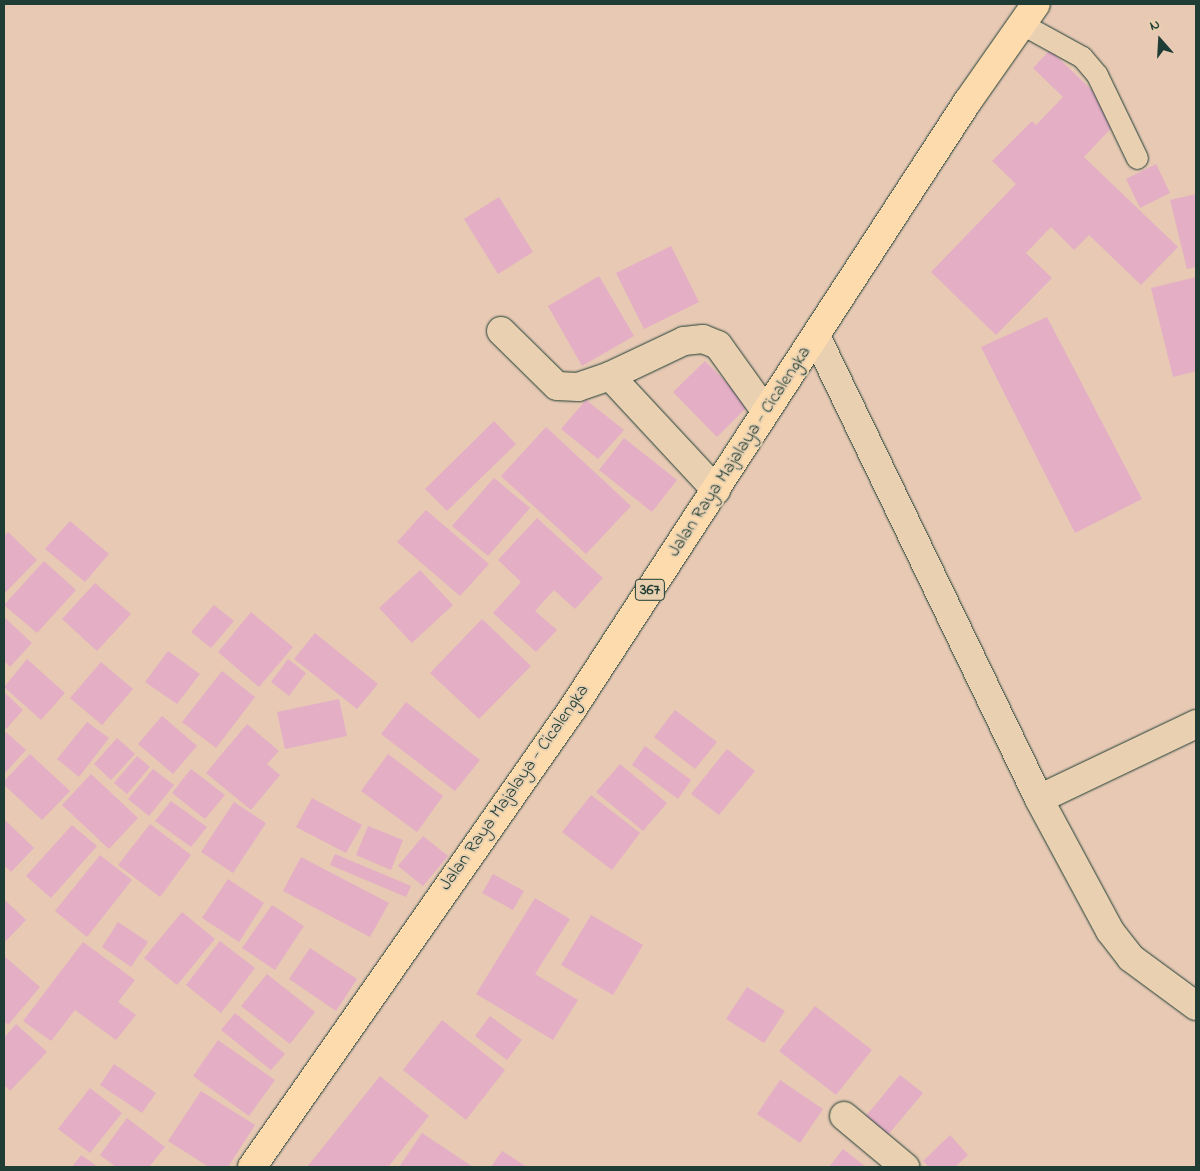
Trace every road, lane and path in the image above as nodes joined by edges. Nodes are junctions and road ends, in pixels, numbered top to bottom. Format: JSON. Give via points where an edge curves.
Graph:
{"nodes":[{"id":1,"x":1029,"y":14,"type":"edge"},
{"id":2,"x":1137,"y":158,"type":"dead end"},
{"id":3,"x":501,"y":331,"type":"dead end"},
{"id":4,"x":816,"y":336,"type":"junction"},
{"id":5,"x":610,"y":376,"type":"junction"},
{"id":6,"x":766,"y":412,"type":"junction"},
{"id":7,"x":716,"y":490,"type":"junction"},
{"id":8,"x":1196,"y":724,"type":"edge"},
{"id":9,"x":1039,"y":799,"type":"junction"},
{"id":10,"x":1196,"y":1006,"type":"edge"},
{"id":11,"x":844,"y":1116,"type":"dead end"},
{"id":12,"x":252,"y":1167,"type":"edge"},
{"id":13,"x":905,"y":1167,"type":"edge"}],
"edges":[{"from":1,"to":2,"type":"lane","via":[[1082,57],[1097,75]]},
{"from":1,"to":4,"type":"main road","name":"Jalan Raya Majalaya - Cicalengka","number":"367","via":[[968,101]]},
{"from":3,"to":5,"type":"street","via":[[557,386],[578,387]]},
{"from":4,"to":6,"type":"main road","name":"Jalan Raya Majalaya - Cicalengka","number":"367"},
{"from":4,"to":9,"type":"street"},
{"from":5,"to":6,"type":"street","via":[[684,341],[703,339],[718,345]]},
{"from":5,"to":7,"type":"street"},
{"from":6,"to":7,"type":"main road","name":"Jalan Raya Majalaya - Cicalengka","number":"367"},
{"from":7,"to":12,"type":"main road","name":"Jalan Raya Majalaya - Cicalengka","number":"367","via":[[573,708]]},
{"from":8,"to":9,"type":"street"},
{"from":9,"to":10,"type":"street","via":[[1110,931],[1130,958]]},
{"from":11,"to":13,"type":"street"}]}
